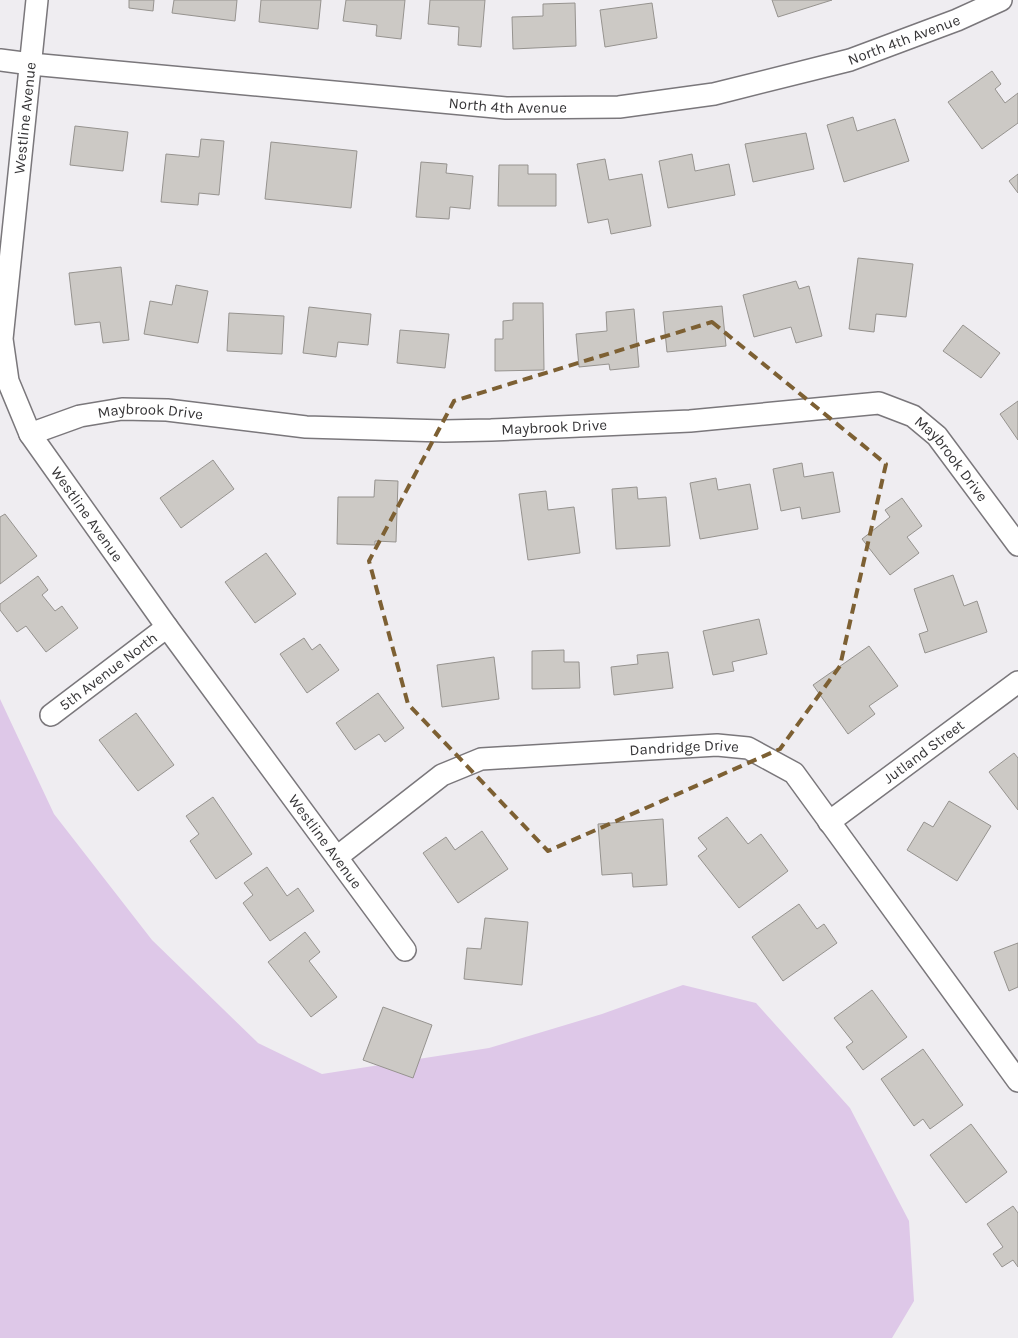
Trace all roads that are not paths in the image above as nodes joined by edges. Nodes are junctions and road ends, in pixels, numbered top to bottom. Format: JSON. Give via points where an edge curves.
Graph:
{"nodes":[{"id":1,"x":37,"y":0,"type":"edge"},
{"id":2,"x":1001,"y":0,"type":"edge"},
{"id":3,"x":0,"y":60,"type":"edge"},
{"id":4,"x":31,"y":64,"type":"junction"},
{"id":5,"x":30,"y":434,"type":"junction"},
{"id":6,"x":1018,"y":545,"type":"edge"},
{"id":7,"x":167,"y":626,"type":"junction"},
{"id":8,"x":1018,"y":682,"type":"edge"},
{"id":9,"x":51,"y":715,"type":"dead end"},
{"id":10,"x":829,"y":822,"type":"junction"},
{"id":11,"x":337,"y":857,"type":"junction"},
{"id":12,"x":405,"y":950,"type":"dead end"},
{"id":13,"x":1018,"y":1082,"type":"edge"}],
"edges":[{"from":1,"to":4,"type":"street","name":"Westline Avenue"},
{"from":2,"to":4,"type":"street","name":"North 4th Avenue","via":[[850,60],[714,94],[619,107],[506,108]]},
{"from":3,"to":4,"type":"street","name":"North 4th Avenue"},
{"from":4,"to":5,"type":"street","name":"Westline Avenue","via":[[2,339],[8,382]]},
{"from":5,"to":6,"type":"street","name":"Maybrook Drive","via":[[80,416],[122,409],[167,410],[306,427],[454,430],[690,421],[879,403],[913,416],[937,436]]},
{"from":5,"to":7,"type":"street","name":"Westline Avenue"},
{"from":7,"to":9,"type":"street","name":"5th Avenue North"},
{"from":7,"to":11,"type":"street","name":"Westline Avenue"},
{"from":8,"to":10,"type":"street","name":"Jutland Street"},
{"from":10,"to":11,"type":"street","name":"Dandridge Drive","via":[[794,773],[748,748],[717,745],[481,759],[442,774]]},
{"from":10,"to":13,"type":"street","name":"Dandridge Drive"},
{"from":11,"to":12,"type":"street","name":"Westline Avenue"}]}
